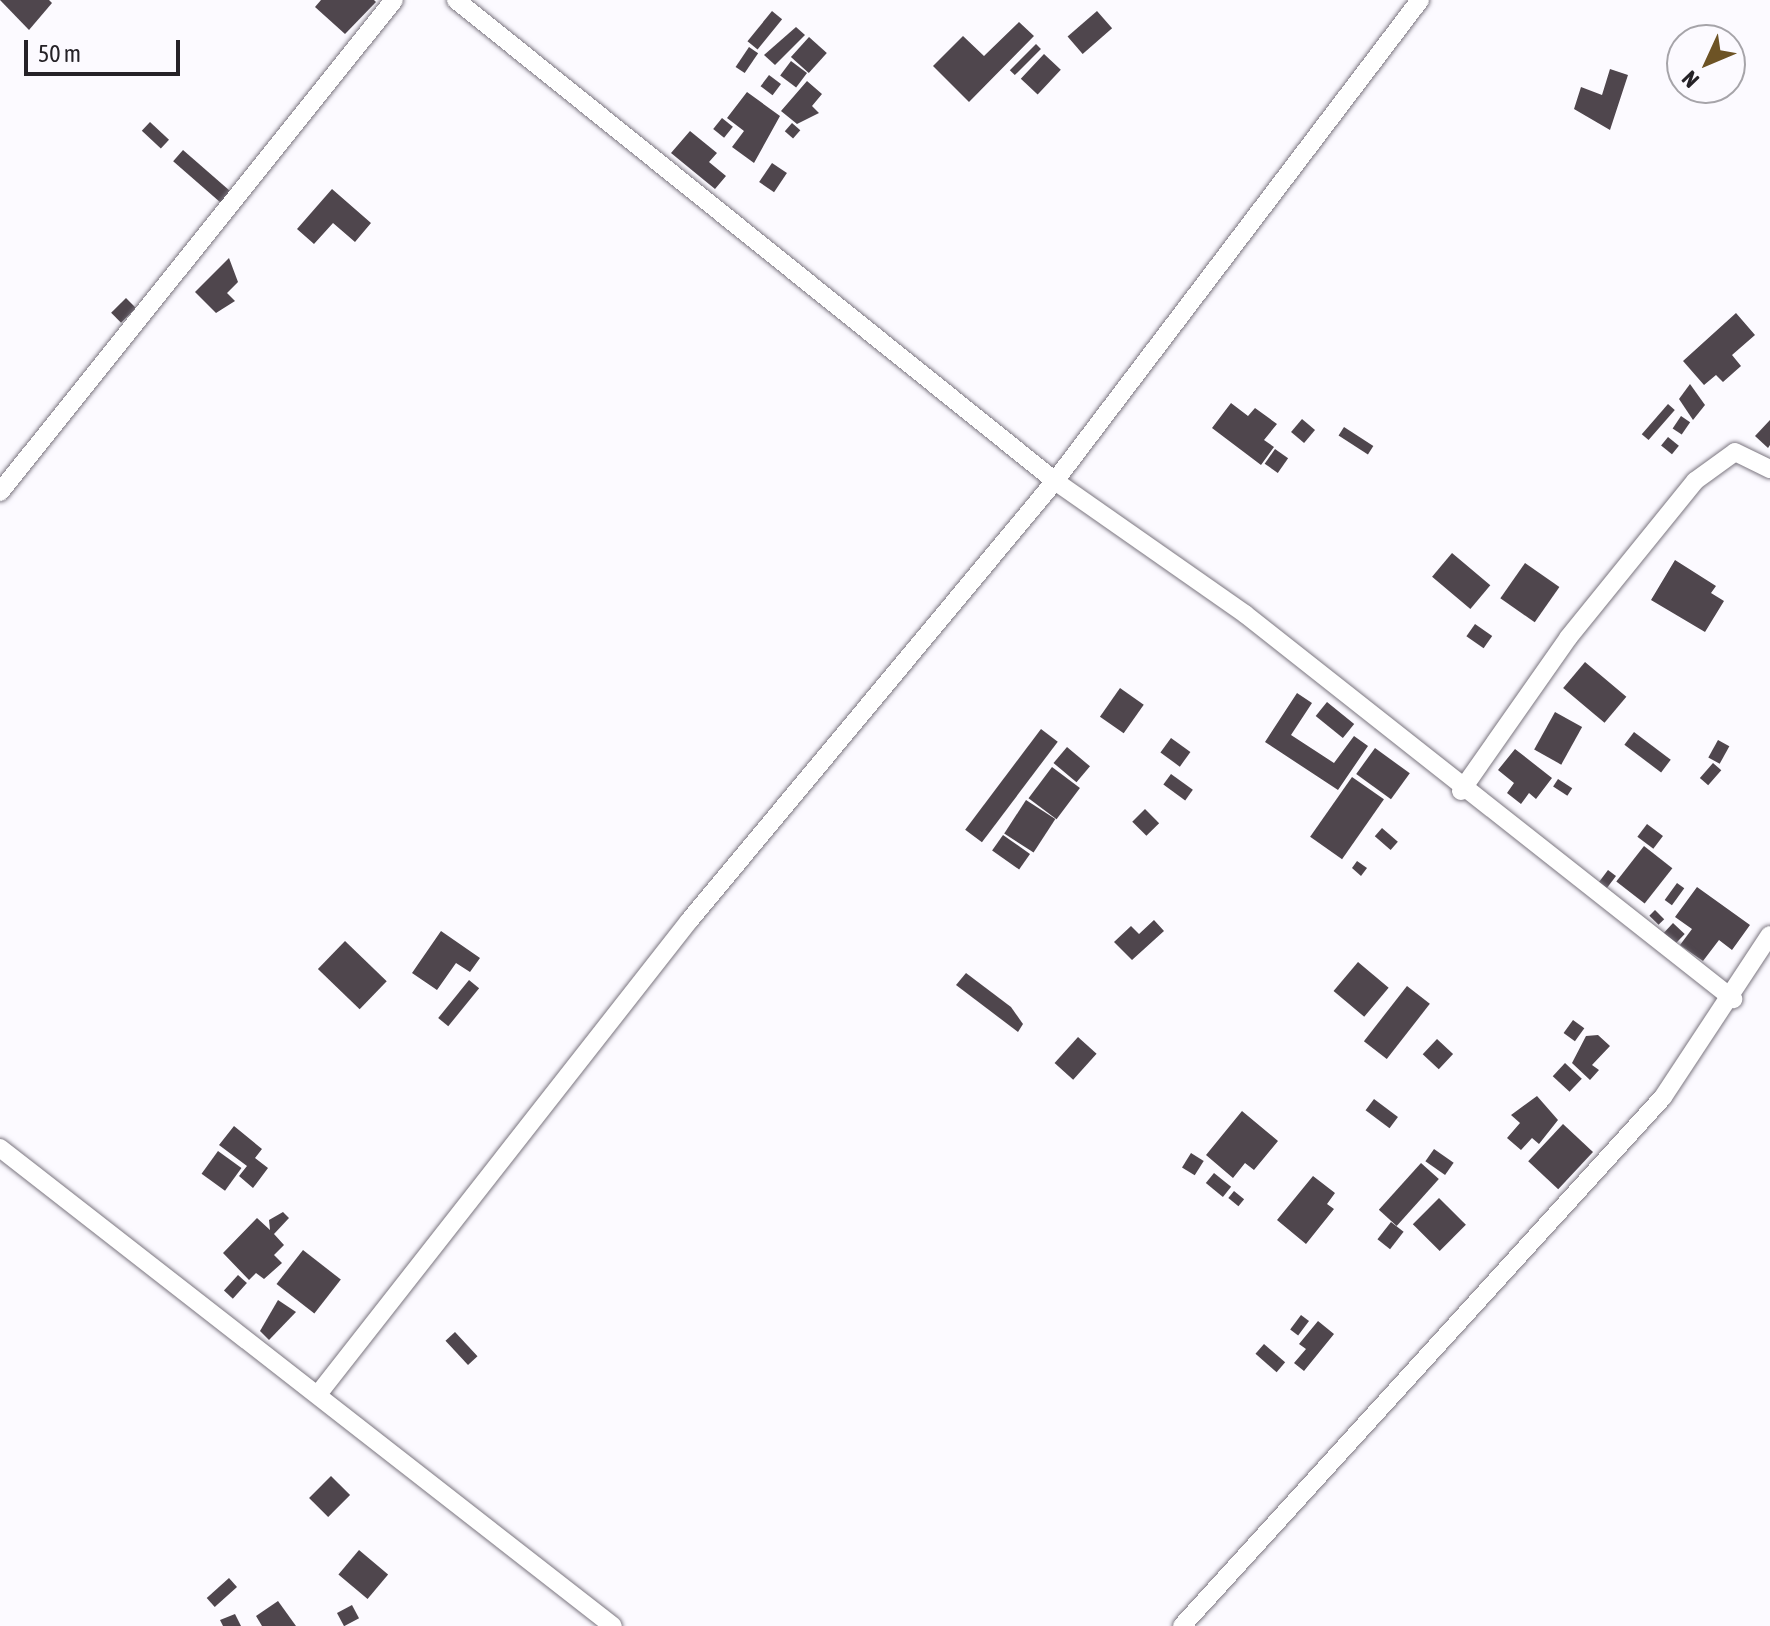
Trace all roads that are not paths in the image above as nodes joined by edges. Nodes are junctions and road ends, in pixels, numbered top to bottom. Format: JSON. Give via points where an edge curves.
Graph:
{"nodes":[{"id":1,"x":394,"y":0,"type":"edge"},
{"id":2,"x":456,"y":0,"type":"edge"},
{"id":3,"x":1420,"y":0,"type":"edge"},
{"id":4,"x":1770,"y":469,"type":"edge"},
{"id":5,"x":1055,"y":481,"type":"junction"},
{"id":6,"x":0,"y":492,"type":"edge"},
{"id":7,"x":1461,"y":791,"type":"junction"},
{"id":8,"x":1770,"y":935,"type":"edge"},
{"id":9,"x":1733,"y":999,"type":"junction"},
{"id":10,"x":0,"y":1148,"type":"edge"},
{"id":11,"x":319,"y":1393,"type":"junction"},
{"id":12,"x":613,"y":1626,"type":"edge"},
{"id":13,"x":1182,"y":1626,"type":"edge"}],
"edges":[{"from":1,"to":6,"type":"street"},
{"from":2,"to":5,"type":"street"},
{"from":3,"to":5,"type":"street"},
{"from":4,"to":7,"type":"street","via":[[1735,452],[1695,481],[1568,638]]},
{"from":5,"to":7,"type":"street","via":[[1245,614]]},
{"from":5,"to":11,"type":"street","via":[[689,921]]},
{"from":7,"to":9,"type":"street"},
{"from":8,"to":9,"type":"street"},
{"from":9,"to":13,"type":"street","via":[[1663,1097],[1532,1247],[1431,1345]]},
{"from":10,"to":11,"type":"street"},
{"from":11,"to":12,"type":"street"}]}
